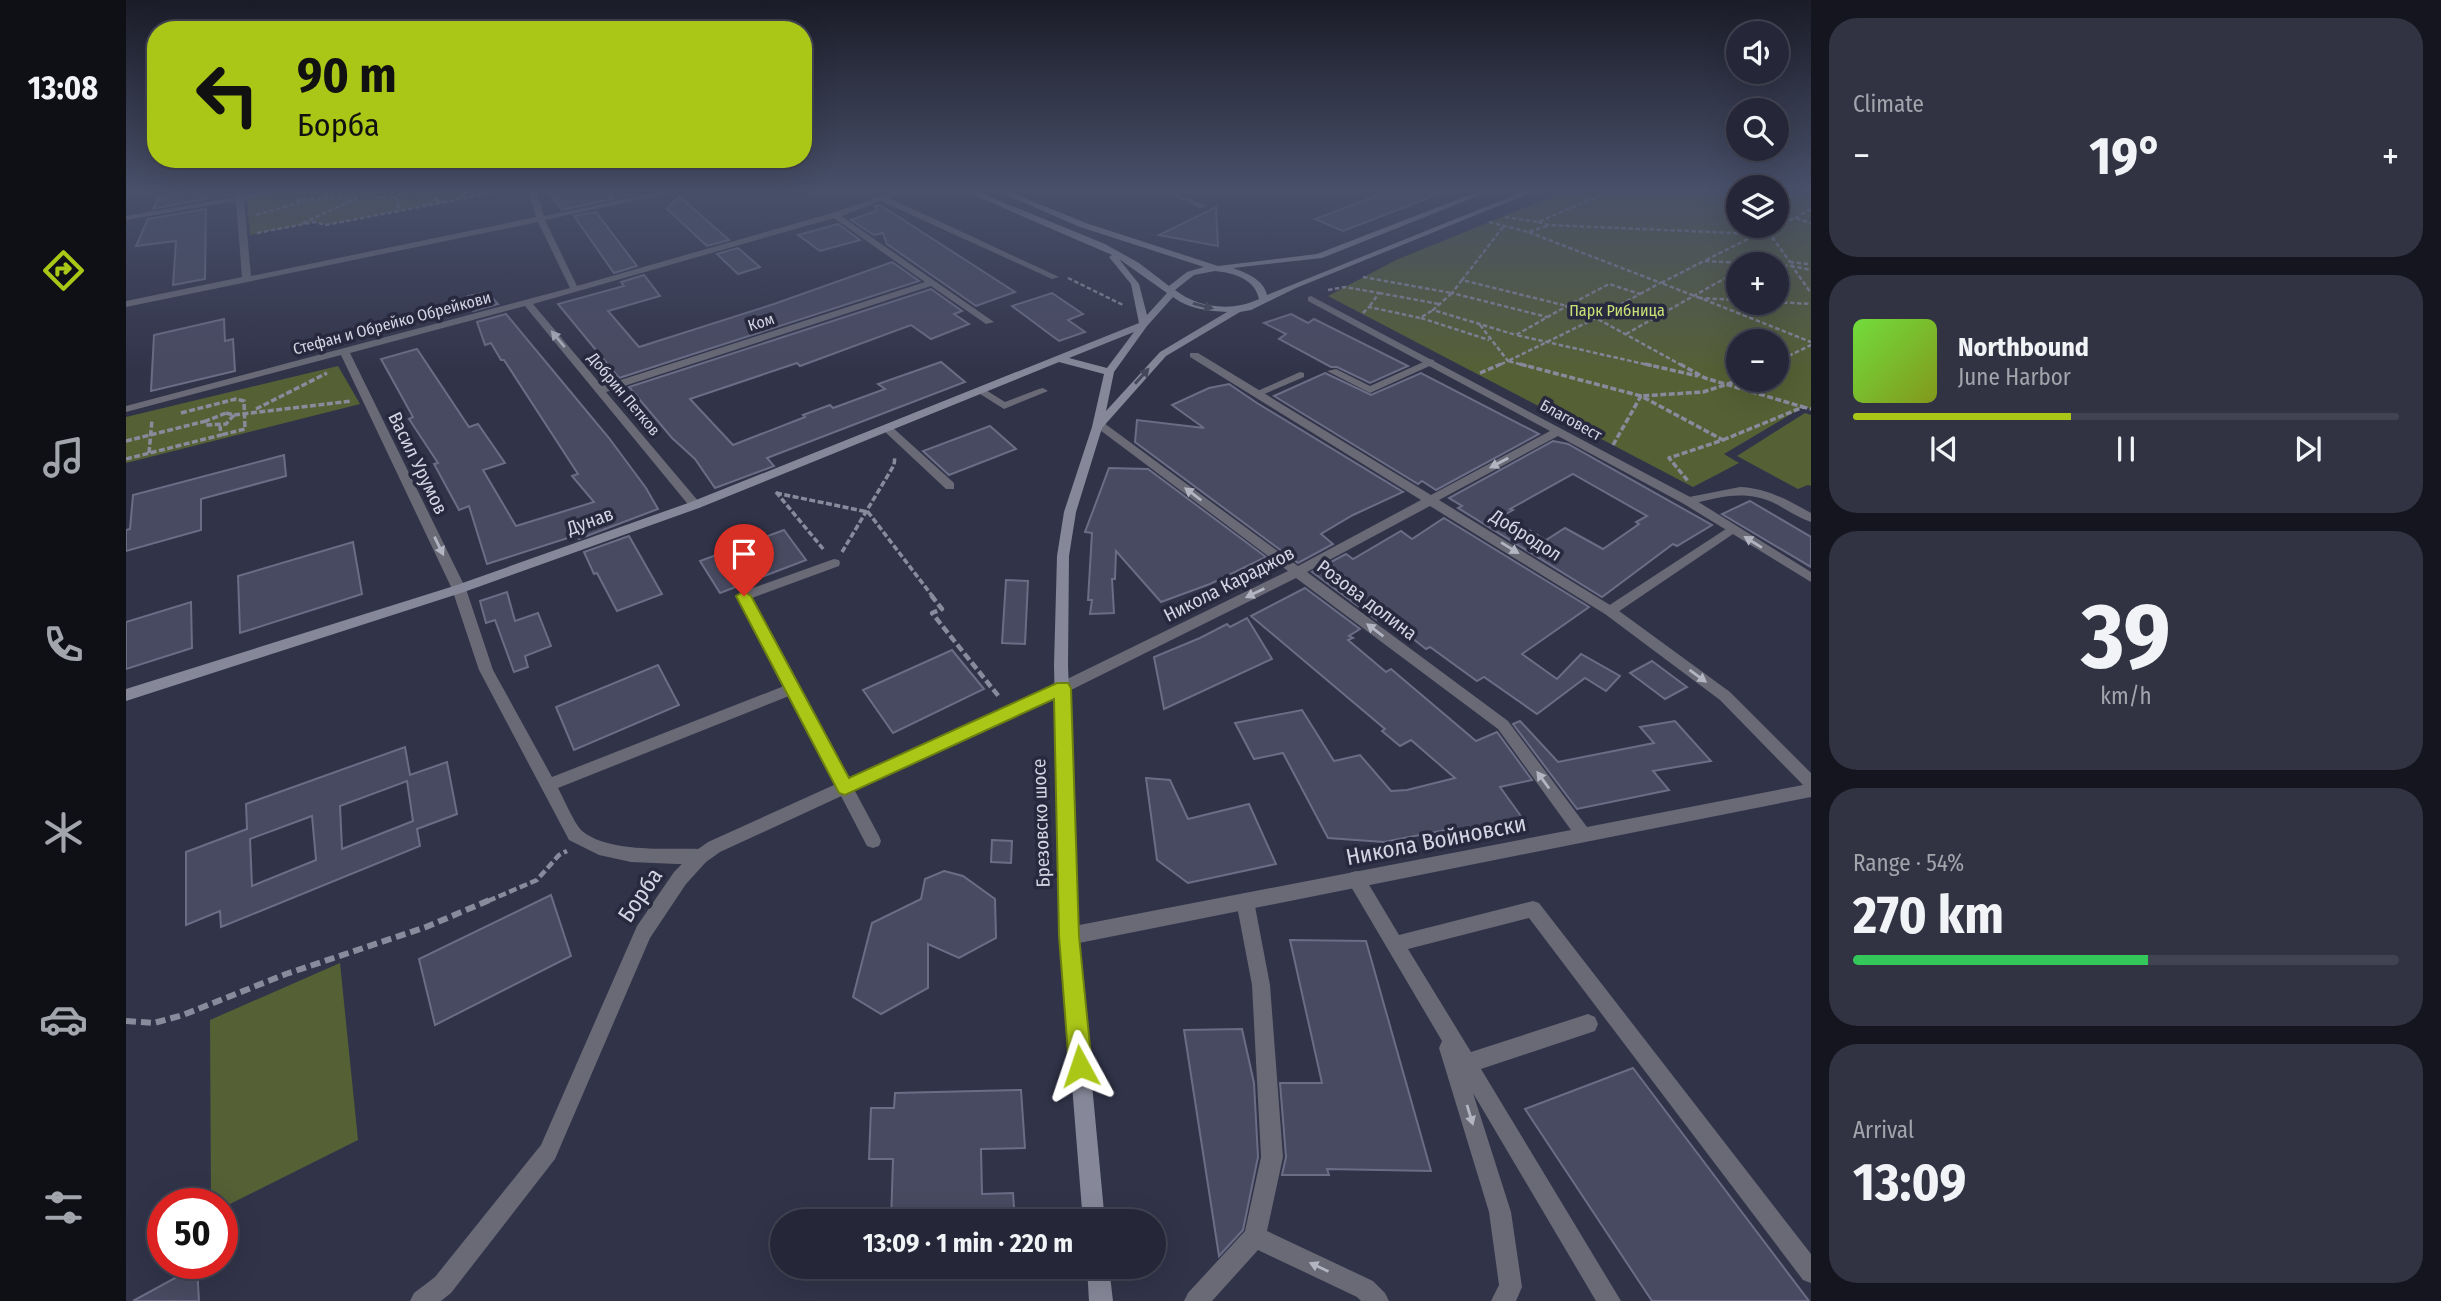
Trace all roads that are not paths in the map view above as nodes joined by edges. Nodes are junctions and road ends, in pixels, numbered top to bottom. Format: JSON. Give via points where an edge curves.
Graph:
{"nodes":[{"id":1,"x":244,"y":251,"type":"edge"},
{"id":2,"x":388,"y":251,"type":"edge"},
{"id":3,"x":556,"y":251,"type":"edge"},
{"id":4,"x":711,"y":251,"type":"edge"},
{"id":5,"x":885,"y":251,"type":"edge"},
{"id":6,"x":997,"y":251,"type":"edge"},
{"id":7,"x":1107,"y":251,"type":"edge"},
{"id":8,"x":1110,"y":251,"type":"edge"},
{"id":9,"x":1166,"y":251,"type":"edge"},
{"id":10,"x":1333,"y":251,"type":"edge"},
{"id":11,"x":1383,"y":251,"type":"edge"},
{"id":12,"x":1218,"y":267,"type":"junction"},
{"id":13,"x":1055,"y":277,"type":"road end"},
{"id":14,"x":247,"y":279,"type":"junction"},
{"id":15,"x":931,"y":283,"type":"junction"},
{"id":16,"x":575,"y":290,"type":"junction"},
{"id":17,"x":1171,"y":291,"type":"junction"},
{"id":18,"x":1263,"y":299,"type":"junction"},
{"id":19,"x":1311,"y":299,"type":"dead end"},
{"id":20,"x":527,"y":303,"type":"junction"},
{"id":21,"x":126,"y":304,"type":"edge"},
{"id":22,"x":1237,"y":310,"type":"junction"},
{"id":23,"x":989,"y":322,"type":"dead end"},
{"id":24,"x":1144,"y":324,"type":"junction"},
{"id":25,"x":1194,"y":355,"type":"dead end"},
{"id":26,"x":347,"y":357,"type":"junction"},
{"id":27,"x":1059,"y":359,"type":"junction"},
{"id":28,"x":1430,"y":362,"type":"junction"},
{"id":29,"x":1332,"y":370,"type":"dead end"},
{"id":30,"x":1109,"y":372,"type":"junction"},
{"id":31,"x":1300,"y":375,"type":"dead end"},
{"id":32,"x":601,"y":390,"type":"junction"},
{"id":33,"x":981,"y":390,"type":"junction"},
{"id":34,"x":1044,"y":391,"type":"dead end"},
{"id":35,"x":1258,"y":393,"type":"junction"},
{"id":36,"x":126,"y":409,"type":"edge"},
{"id":37,"x":1098,"y":426,"type":"junction"},
{"id":38,"x":887,"y":428,"type":"junction"},
{"id":39,"x":1559,"y":431,"type":"junction"},
{"id":40,"x":950,"y":486,"type":"dead end"},
{"id":41,"x":1431,"y":499,"type":"junction"},
{"id":42,"x":1688,"y":501,"type":"junction"},
{"id":43,"x":695,"y":505,"type":"junction"},
{"id":44,"x":1811,"y":518,"type":"edge"},
{"id":45,"x":1732,"y":528,"type":"junction"},
{"id":46,"x":834,"y":563,"type":"road end"},
{"id":47,"x":1297,"y":572,"type":"junction"},
{"id":48,"x":1811,"y":578,"type":"edge"},
{"id":49,"x":459,"y":589,"type":"junction"},
{"id":50,"x":1610,"y":611,"type":"junction"},
{"id":51,"x":1062,"y":688,"type":"junction"},
{"id":52,"x":793,"y":689,"type":"junction"},
{"id":53,"x":126,"y":695,"type":"edge"},
{"id":54,"x":1811,"y":783,"type":"edge"},
{"id":55,"x":548,"y":785,"type":"junction"},
{"id":56,"x":845,"y":788,"type":"junction"},
{"id":57,"x":1811,"y":790,"type":"edge"},
{"id":58,"x":1584,"y":835,"type":"junction"},
{"id":59,"x":873,"y":841,"type":"dead end"},
{"id":60,"x":699,"y":858,"type":"junction"},
{"id":61,"x":1356,"y":879,"type":"junction"},
{"id":62,"x":1245,"y":901,"type":"junction"},
{"id":63,"x":1069,"y":936,"type":"junction"},
{"id":64,"x":1396,"y":944,"type":"junction"},
{"id":65,"x":1588,"y":1024,"type":"dead end"},
{"id":66,"x":1443,"y":1026,"type":"junction"},
{"id":67,"x":1465,"y":1063,"type":"junction"},
{"id":68,"x":1093,"y":1209,"type":"edge"},
{"id":69,"x":1255,"y":1237,"type":"junction"},
{"id":70,"x":1811,"y":1272,"type":"edge"},
{"id":71,"x":1099,"y":1279,"type":"edge"},
{"id":72,"x":422,"y":1301,"type":"edge"},
{"id":73,"x":1101,"y":1301,"type":"edge"},
{"id":74,"x":1196,"y":1301,"type":"edge"},
{"id":75,"x":1377,"y":1301,"type":"edge"},
{"id":76,"x":1503,"y":1301,"type":"edge"},
{"id":77,"x":1609,"y":1301,"type":"edge"}],
"edges":[{"from":1,"to":14,"type":"street"},
{"from":2,"to":14,"type":"street"},
{"from":3,"to":16,"type":"street"},
{"from":4,"to":16,"type":"street","name":"Стефан и Обрейко Обрейкови"},
{"from":5,"to":15,"type":"street"},
{"from":6,"to":13,"type":"street"},
{"from":7,"to":24,"type":"main road","via":[[1135,284]]},
{"from":8,"to":17,"type":"main road"},
{"from":9,"to":12,"type":"main road"},
{"from":10,"to":12,"type":"main road"},
{"from":11,"to":18,"type":"main road","name":"Брезовско шосе"},
{"from":12,"to":17,"type":"main road","name":"Брезовско шосе","via":[[1180,279]]},
{"from":12,"to":18,"type":"main road","via":[[1255,281]]},
{"from":14,"to":21,"type":"street"},
{"from":15,"to":23,"type":"street"},
{"from":15,"to":32,"type":"street","name":"Ком"},
{"from":16,"to":20,"type":"street","name":"Стефан и Обрейко Обрейкови"},
{"from":17,"to":22,"type":"main road","one_way":true,"via":[[1207,308]]},
{"from":17,"to":24,"type":"main road","name":"Брезовско шосе"},
{"from":18,"to":22,"type":"main road","name":"Брезовско шосе"},
{"from":19,"to":28,"type":"street","name":"Благовест"},
{"from":20,"to":26,"type":"street","name":"Стефан и Обрейко Обрейкови"},
{"from":32,"to":20,"type":"street","name":"Добрин Петков","one_way":true},
{"from":37,"to":22,"type":"main road","name":"Брезовско шосе","one_way":true,"via":[[1163,354]]},
{"from":24,"to":27,"type":"main road","name":"Дунав"},
{"from":24,"to":30,"type":"main road","name":"Брезовско шосе"},
{"from":25,"to":35,"type":"street","name":"Добродол"},
{"from":26,"to":36,"type":"street","name":"Стефан и Обрейко Обрейкови"},
{"from":26,"to":49,"type":"street","name":"Васил Урумов","one_way":true},
{"from":27,"to":30,"type":"main road"},
{"from":27,"to":33,"type":"main road","name":"Дунав"},
{"from":28,"to":29,"type":"street","via":[[1370,390]]},
{"from":28,"to":39,"type":"street","name":"Благовест"},
{"from":30,"to":37,"type":"main road","name":"Брезовско шосе"},
{"from":31,"to":35,"type":"street"},
{"from":32,"to":43,"type":"street","name":"Добрин Петков"},
{"from":33,"to":34,"type":"street","via":[[1004,406]]},
{"from":33,"to":38,"type":"main road","name":"Дунав"},
{"from":35,"to":41,"type":"street","name":"Добродол"},
{"from":47,"to":37,"type":"street","name":"Розова долина","one_way":true},
{"from":37,"to":51,"type":"main road","name":"Брезовско шосе","via":[[1070,512],[1063,556]]},
{"from":38,"to":40,"type":"street"},
{"from":38,"to":43,"type":"main road","name":"Дунав"},
{"from":39,"to":41,"type":"street","name":"Никола Караджов","one_way":true},
{"from":39,"to":42,"type":"street","name":"Благовест"},
{"from":41,"to":47,"type":"street","name":"Никола Караджов"},
{"from":41,"to":50,"type":"street","name":"Добродол","one_way":true},
{"from":42,"to":44,"type":"street","via":[[1731,489],[1764,492]]},
{"from":42,"to":45,"type":"street","name":"Благовест"},
{"from":43,"to":49,"type":"main road","name":"Дунав"},
{"from":48,"to":45,"type":"street","name":"Благовест","one_way":true},
{"from":45,"to":50,"type":"street"},
{"from":46,"to":52,"type":"street","via":[[744,596]]},
{"from":47,"to":51,"type":"street","name":"Никола Караджов","one_way":true},
{"from":58,"to":47,"type":"street","name":"Розова долина","one_way":true,"via":[[1503,725]]},
{"from":49,"to":53,"type":"main road","name":"Дунав"},
{"from":49,"to":55,"type":"street","name":"Васил Урумов","via":[[486,670]]},
{"from":50,"to":54,"type":"street","name":"Добродол","one_way":true,"via":[[1725,696]]},
{"from":51,"to":56,"type":"street","name":"Борба"},
{"from":51,"to":63,"type":"main road","name":"Брезовско шосе"},
{"from":52,"to":55,"type":"street"},
{"from":52,"to":56,"type":"street"},
{"from":55,"to":60,"type":"street","name":"Васил Урумов","via":[[575,835],[599,848]]},
{"from":56,"to":59,"type":"street"},
{"from":56,"to":60,"type":"street","name":"Борба"},
{"from":57,"to":58,"type":"street","name":"Никола Войновски"},
{"from":58,"to":61,"type":"street","name":"Никола Войновски"},
{"from":60,"to":72,"type":"street","name":"Борба","via":[[643,932],[548,1152],[443,1285]]},
{"from":61,"to":62,"type":"street","name":"Никола Войновски"},
{"from":61,"to":64,"type":"street"},
{"from":62,"to":63,"type":"street","name":"Никола Войновски"},
{"from":62,"to":69,"type":"street","via":[[1261,985],[1272,1157]]},
{"from":63,"to":68,"type":"main road","name":"Брезовско шосе"},
{"from":64,"to":66,"type":"street"},
{"from":64,"to":70,"type":"street","via":[[1532,909]]},
{"from":65,"to":67,"type":"street"},
{"from":66,"to":67,"type":"street"},
{"from":66,"to":76,"type":"street","one_way":true,"via":[[1500,1212],[1511,1287]]},
{"from":67,"to":77,"type":"street"},
{"from":69,"to":74,"type":"street"},
{"from":75,"to":69,"type":"street","one_way":true,"via":[[1365,1289]]},
{"from":71,"to":73,"type":"main road"}]}
